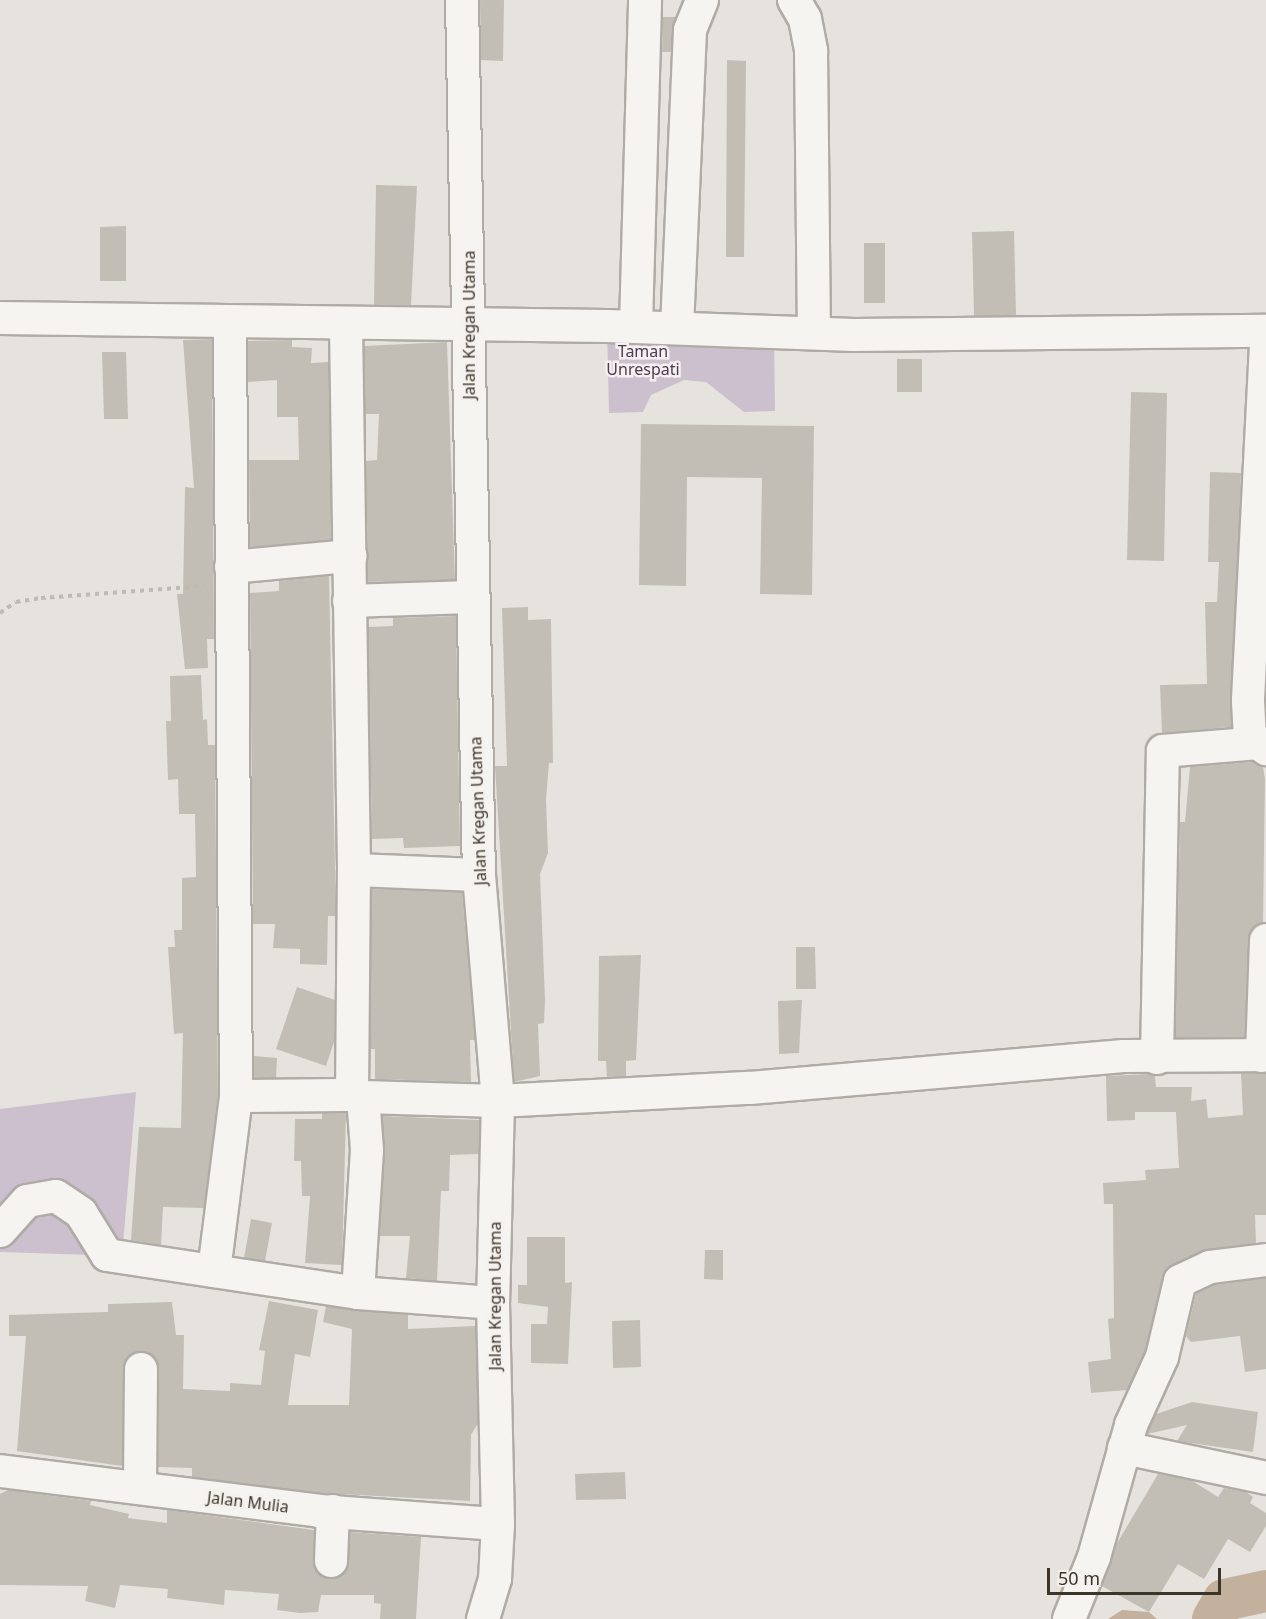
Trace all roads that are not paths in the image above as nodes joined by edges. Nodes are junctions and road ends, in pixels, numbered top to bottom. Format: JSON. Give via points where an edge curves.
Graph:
{"nodes":[{"id":1,"x":462,"y":0,"type":"edge"},
{"id":2,"x":645,"y":0,"type":"edge"},
{"id":3,"x":702,"y":0,"type":"edge"},
{"id":4,"x":794,"y":0,"type":"edge"},
{"id":5,"x":0,"y":318,"type":"edge"},
{"id":6,"x":346,"y":323,"type":"junction"},
{"id":7,"x":230,"y":325,"type":"junction"},
{"id":8,"x":471,"y":325,"type":"junction"},
{"id":9,"x":636,"y":326,"type":"junction"},
{"id":10,"x":677,"y":328,"type":"junction"},
{"id":11,"x":1266,"y":331,"type":"edge"},
{"id":12,"x":814,"y":333,"type":"junction"},
{"id":13,"x":1266,"y":344,"type":"edge"},
{"id":14,"x":1265,"y":393,"type":"edge"},
{"id":15,"x":350,"y":556,"type":"junction"},
{"id":16,"x":1260,"y":560,"type":"edge"},
{"id":17,"x":230,"y":576,"type":"junction"},
{"id":18,"x":471,"y":597,"type":"junction"},
{"id":19,"x":349,"y":601,"type":"junction"},
{"id":20,"x":1264,"y":746,"type":"edge"},
{"id":21,"x":354,"y":870,"type":"junction"},
{"id":22,"x":479,"y":875,"type":"junction"},
{"id":23,"x":1266,"y":940,"type":"edge"},
{"id":24,"x":1264,"y":1056,"type":"edge"},
{"id":25,"x":1157,"y":1058,"type":"junction"},
{"id":26,"x":236,"y":1096,"type":"junction"},
{"id":27,"x":498,"y":1101,"type":"junction"},
{"id":28,"x":0,"y":1231,"type":"edge"},
{"id":29,"x":1266,"y":1260,"type":"edge"},
{"id":30,"x":214,"y":1271,"type":"junction"},
{"id":31,"x":358,"y":1293,"type":"junction"},
{"id":32,"x":493,"y":1303,"type":"junction"},
{"id":33,"x":141,"y":1369,"type":"dead end"},
{"id":34,"x":1124,"y":1448,"type":"junction"},
{"id":35,"x":0,"y":1471,"type":"edge"},
{"id":36,"x":1266,"y":1478,"type":"edge"},
{"id":37,"x":140,"y":1484,"type":"junction"},
{"id":38,"x":333,"y":1511,"type":"junction"},
{"id":39,"x":498,"y":1524,"type":"junction"},
{"id":40,"x":331,"y":1561,"type":"dead end"},
{"id":41,"x":483,"y":1619,"type":"edge"},
{"id":42,"x":1069,"y":1619,"type":"edge"}],
"edges":[{"from":1,"to":8,"type":"street","name":"Jalan Kregan Utama"},
{"from":2,"to":9,"type":"street"},
{"from":3,"to":10,"type":"street","via":[[690,30]]},
{"from":4,"to":12,"type":"street","via":[[805,19],[812,51]]},
{"from":5,"to":7,"type":"street"},
{"from":6,"to":7,"type":"street"},
{"from":6,"to":8,"type":"street"},
{"from":6,"to":15,"type":"street"},
{"from":7,"to":17,"type":"street"},
{"from":8,"to":9,"type":"street"},
{"from":8,"to":18,"type":"street","name":"Jalan Kregan Utama"},
{"from":9,"to":10,"type":"street"},
{"from":10,"to":12,"type":"street"},
{"from":11,"to":12,"type":"street"},
{"from":13,"to":14,"type":"street"},
{"from":14,"to":16,"type":"street"},
{"from":15,"to":17,"type":"street"},
{"from":15,"to":19,"type":"street"},
{"from":16,"to":20,"type":"street","via":[[1248,701],[1250,736]]},
{"from":17,"to":26,"type":"street"},
{"from":18,"to":19,"type":"street"},
{"from":18,"to":22,"type":"street","name":"Jalan Kregan Utama"},
{"from":19,"to":21,"type":"street"},
{"from":20,"to":25,"type":"street","via":[[1163,751]]},
{"from":21,"to":22,"type":"street"},
{"from":21,"to":26,"type":"street","via":[[352,1095]]},
{"from":22,"to":27,"type":"street","name":"Jalan Kregan Utama"},
{"from":23,"to":24,"type":"street"},
{"from":24,"to":25,"type":"street"},
{"from":25,"to":27,"type":"street","via":[[1066,1060],[750,1088]]},
{"from":26,"to":30,"type":"street"},
{"from":27,"to":31,"type":"street","via":[[363,1097],[367,1150]]},
{"from":27,"to":32,"type":"street","name":"Jalan Kregan Utama"},
{"from":28,"to":30,"type":"street","via":[[27,1201],[56,1196],[81,1213],[107,1255]]},
{"from":29,"to":34,"type":"street","via":[[1210,1267],[1180,1281],[1162,1357]]},
{"from":30,"to":31,"type":"street"},
{"from":31,"to":32,"type":"street"},
{"from":32,"to":39,"type":"street","name":"Jalan Kregan Utama"},
{"from":33,"to":37,"type":"street"},
{"from":34,"to":36,"type":"street"},
{"from":34,"to":42,"type":"street","via":[[1098,1546]]},
{"from":35,"to":37,"type":"street","name":"Jalan Mulia"},
{"from":37,"to":38,"type":"street","name":"Jalan Mulia"},
{"from":38,"to":39,"type":"street","name":"Jalan Mulia"},
{"from":38,"to":40,"type":"street"},
{"from":39,"to":41,"type":"street","name":"Jalan Kregan Utama","via":[[495,1580]]}]}
